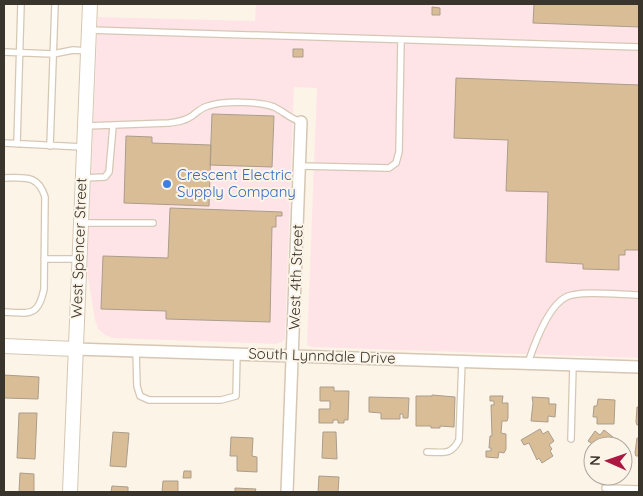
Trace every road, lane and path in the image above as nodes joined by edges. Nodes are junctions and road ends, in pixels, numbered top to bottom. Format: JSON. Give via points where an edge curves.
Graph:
{"nodes":[{"id":1,"x":21,"y":4,"type":"edge"},
{"id":2,"x":55,"y":4,"type":"edge"},
{"id":3,"x":90,"y":4,"type":"edge"},
{"id":4,"x":88,"y":30,"type":"junction"},
{"id":5,"x":401,"y":40,"type":"junction"},
{"id":6,"x":639,"y":47,"type":"edge"},
{"id":7,"x":88,"y":51,"type":"junction"},
{"id":8,"x":4,"y":52,"type":"edge"},
{"id":9,"x":20,"y":53,"type":"junction"},
{"id":10,"x":53,"y":54,"type":"junction"},
{"id":11,"x":301,"y":122,"type":"joint"},
{"id":12,"x":84,"y":126,"type":"junction"},
{"id":13,"x":113,"y":126,"type":"junction"},
{"id":14,"x":4,"y":143,"type":"edge"},
{"id":15,"x":17,"y":144,"type":"junction"},
{"id":16,"x":50,"y":146,"type":"junction"},
{"id":17,"x":83,"y":147,"type":"junction"},
{"id":18,"x":300,"y":166,"type":"junction"},
{"id":19,"x":4,"y":178,"type":"edge"},
{"id":20,"x":82,"y":178,"type":"junction"},
{"id":21,"x":80,"y":223,"type":"junction"},
{"id":22,"x":153,"y":223,"type":"dead end"},
{"id":23,"x":44,"y":259,"type":"junction"},
{"id":24,"x":79,"y":259,"type":"junction"},
{"id":25,"x":639,"y":295,"type":"edge"},
{"id":26,"x":4,"y":312,"type":"edge"},
{"id":27,"x":4,"y":346,"type":"edge"},
{"id":28,"x":75,"y":348,"type":"junction"},
{"id":29,"x":136,"y":350,"type":"junction"},
{"id":30,"x":238,"y":354,"type":"junction"},
{"id":31,"x":293,"y":356,"type":"junction"},
{"id":32,"x":462,"y":361,"type":"junction"},
{"id":33,"x":528,"y":363,"type":"junction"},
{"id":34,"x":573,"y":365,"type":"junction"},
{"id":35,"x":639,"y":367,"type":"edge"},
{"id":36,"x":571,"y":439,"type":"dead end"},
{"id":37,"x":427,"y":452,"type":"dead end"},
{"id":38,"x":605,"y":488,"type":"dead end"},
{"id":39,"x":639,"y":489,"type":"edge"},
{"id":40,"x":70,"y":492,"type":"edge"},
{"id":41,"x":287,"y":492,"type":"edge"}],
"edges":[{"from":1,"to":9,"type":"lane"},
{"from":2,"to":10,"type":"lane"},
{"from":3,"to":4,"type":"street","name":"West Spencer Street"},
{"from":4,"to":5,"type":"lane"},
{"from":4,"to":7,"type":"street","name":"West Spencer Street"},
{"from":5,"to":6,"type":"lane"},
{"from":5,"to":18,"type":"lane","via":[[399,152],[396,163],[389,168]]},
{"from":7,"to":10,"type":"lane"},
{"from":7,"to":12,"type":"street","name":"West Spencer Street"},
{"from":8,"to":9,"type":"lane"},
{"from":9,"to":10,"type":"lane"},
{"from":9,"to":15,"type":"lane"},
{"from":10,"to":16,"type":"lane"},
{"from":11,"to":13,"type":"lane","via":[[274,107],[225,103],[210,105],[183,121],[169,124]]},
{"from":11,"to":18,"type":"street","name":"West 4th Street"},
{"from":12,"to":13,"type":"lane"},
{"from":12,"to":17,"type":"street","name":"West Spencer Street"},
{"from":13,"to":20,"type":"lane","via":[[109,172],[105,177]]},
{"from":14,"to":15,"type":"lane"},
{"from":15,"to":16,"type":"lane"},
{"from":16,"to":17,"type":"lane"},
{"from":17,"to":20,"type":"street","name":"West Spencer Street"},
{"from":18,"to":31,"type":"street","name":"West 4th Street"},
{"from":19,"to":23,"type":"lane","via":[[34,179],[42,186],[45,197]]},
{"from":20,"to":21,"type":"street","name":"West Spencer Street"},
{"from":21,"to":22,"type":"lane"},
{"from":21,"to":24,"type":"street","name":"West Spencer Street"},
{"from":23,"to":24,"type":"lane"},
{"from":23,"to":26,"type":"lane","via":[[44,289],[36,310]]},
{"from":24,"to":28,"type":"street","name":"West Spencer Street"},
{"from":25,"to":33,"type":"lane","via":[[582,293],[565,297],[537,335]]},
{"from":27,"to":28,"type":"street","name":"South Lynndale Drive"},
{"from":28,"to":29,"type":"street","name":"South Lynndale Drive"},
{"from":28,"to":40,"type":"street","name":"West Spencer Street"},
{"from":29,"to":30,"type":"street","name":"South Lynndale Drive"},
{"from":29,"to":30,"type":"lane","via":[[140,396],[149,400],[221,400],[236,396]]},
{"from":30,"to":31,"type":"street","name":"South Lynndale Drive"},
{"from":31,"to":32,"type":"street","name":"South Lynndale Drive"},
{"from":31,"to":41,"type":"street","name":"West 4th Street"},
{"from":32,"to":33,"type":"street","name":"South Lynndale Drive"},
{"from":32,"to":37,"type":"lane","via":[[459,440],[448,452]]},
{"from":33,"to":34,"type":"street","name":"South Lynndale Drive"},
{"from":34,"to":35,"type":"street","name":"South Lynndale Drive"},
{"from":34,"to":36,"type":"lane"},
{"from":38,"to":39,"type":"lane"}]}
